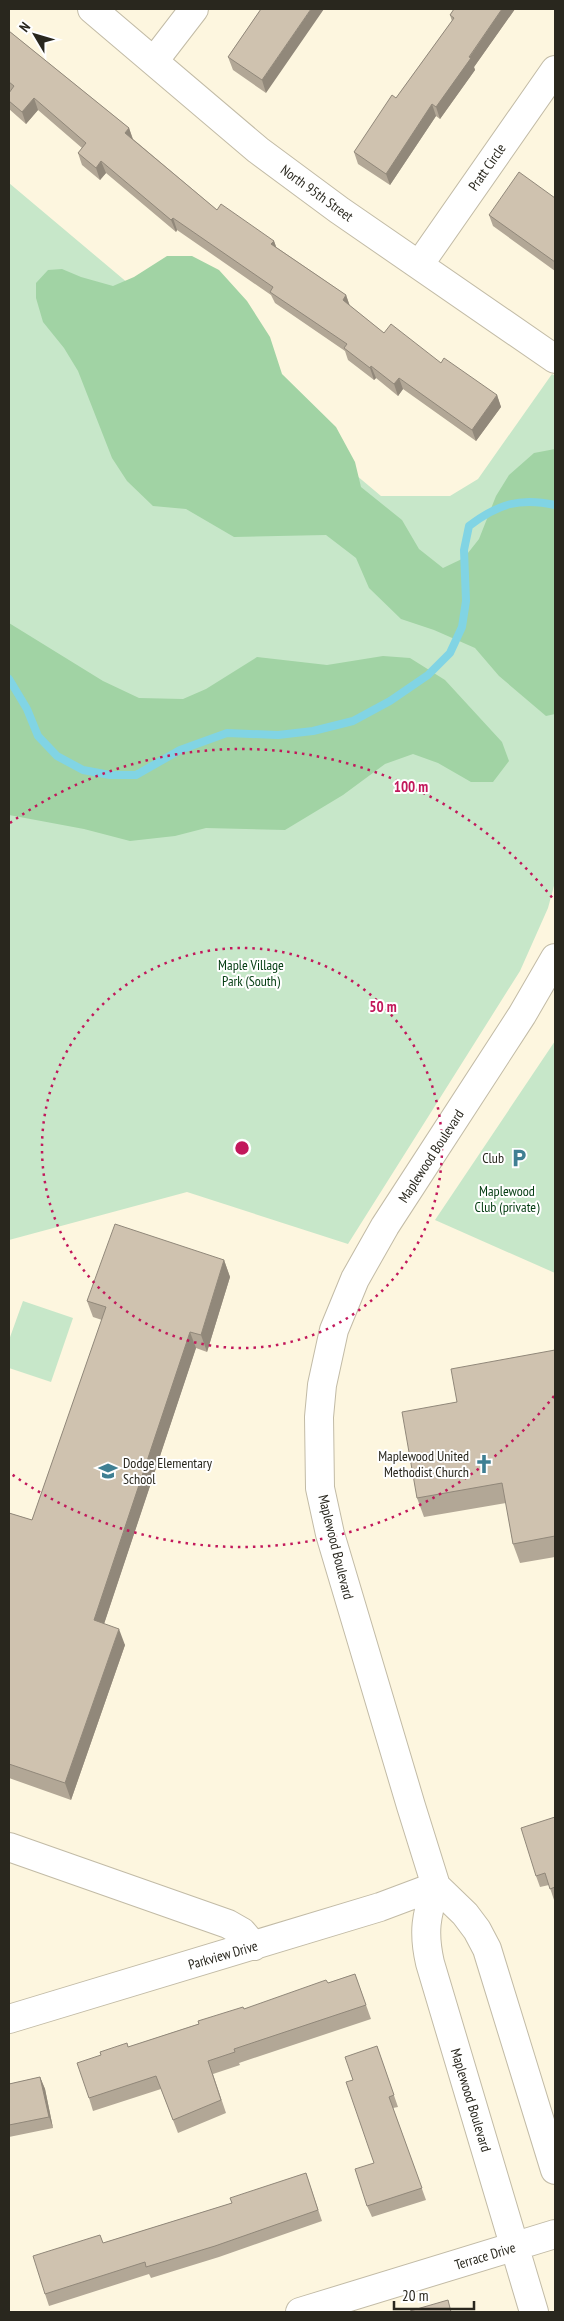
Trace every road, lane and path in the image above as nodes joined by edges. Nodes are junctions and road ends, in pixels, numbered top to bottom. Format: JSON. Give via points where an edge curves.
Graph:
{"nodes":[{"id":1,"x":92,"y":9,"type":"edge"},
{"id":2,"x":194,"y":9,"type":"edge"},
{"id":3,"x":154,"y":61,"type":"junction"},
{"id":4,"x":555,"y":70,"type":"edge"},
{"id":5,"x":419,"y":264,"type":"junction"},
{"id":6,"x":555,"y":359,"type":"edge"},
{"id":7,"x":555,"y":958,"type":"edge"},
{"id":8,"x":9,"y":1847,"type":"edge"},
{"id":9,"x":436,"y":1886,"type":"junction"},
{"id":10,"x":254,"y":1946,"type":"junction"},
{"id":11,"x":9,"y":2020,"type":"edge"},
{"id":12,"x":555,"y":2170,"type":"edge"},
{"id":13,"x":555,"y":2234,"type":"edge"},
{"id":14,"x":515,"y":2246,"type":"junction"},
{"id":15,"x":300,"y":2312,"type":"edge"},
{"id":16,"x":534,"y":2312,"type":"edge"}],
"edges":[{"from":1,"to":3,"type":"street","name":"North 95th Street"},
{"from":2,"to":3,"type":"street"},
{"from":3,"to":5,"type":"street","name":"North 95th Street","via":[[258,150]]},
{"from":4,"to":5,"type":"street","name":"Pratt Circle"},
{"from":5,"to":6,"type":"street","name":"North 95th Street"},
{"from":7,"to":9,"type":"street","name":"Maplewood Boulevard","via":[[522,1015],[367,1255],[340,1313],[322,1385],[318,1455],[324,1510]]},
{"from":8,"to":10,"type":"street","via":[[228,1924],[242,1932]]},
{"from":9,"to":10,"type":"street","name":"Parkview Drive"},
{"from":9,"to":12,"type":"street","name":"Maplewood Boulevard","via":[[465,1914],[487,1949]]},
{"from":9,"to":14,"type":"street","name":"Maplewood Boulevard","via":[[425,1925],[430,1963]]},
{"from":10,"to":11,"type":"street","name":"Parkview Drive"},
{"from":13,"to":14,"type":"street","name":"Terrace Drive"},
{"from":14,"to":15,"type":"street","name":"Terrace Drive"},
{"from":14,"to":16,"type":"street","name":"Maplewood Boulevard"}]}
